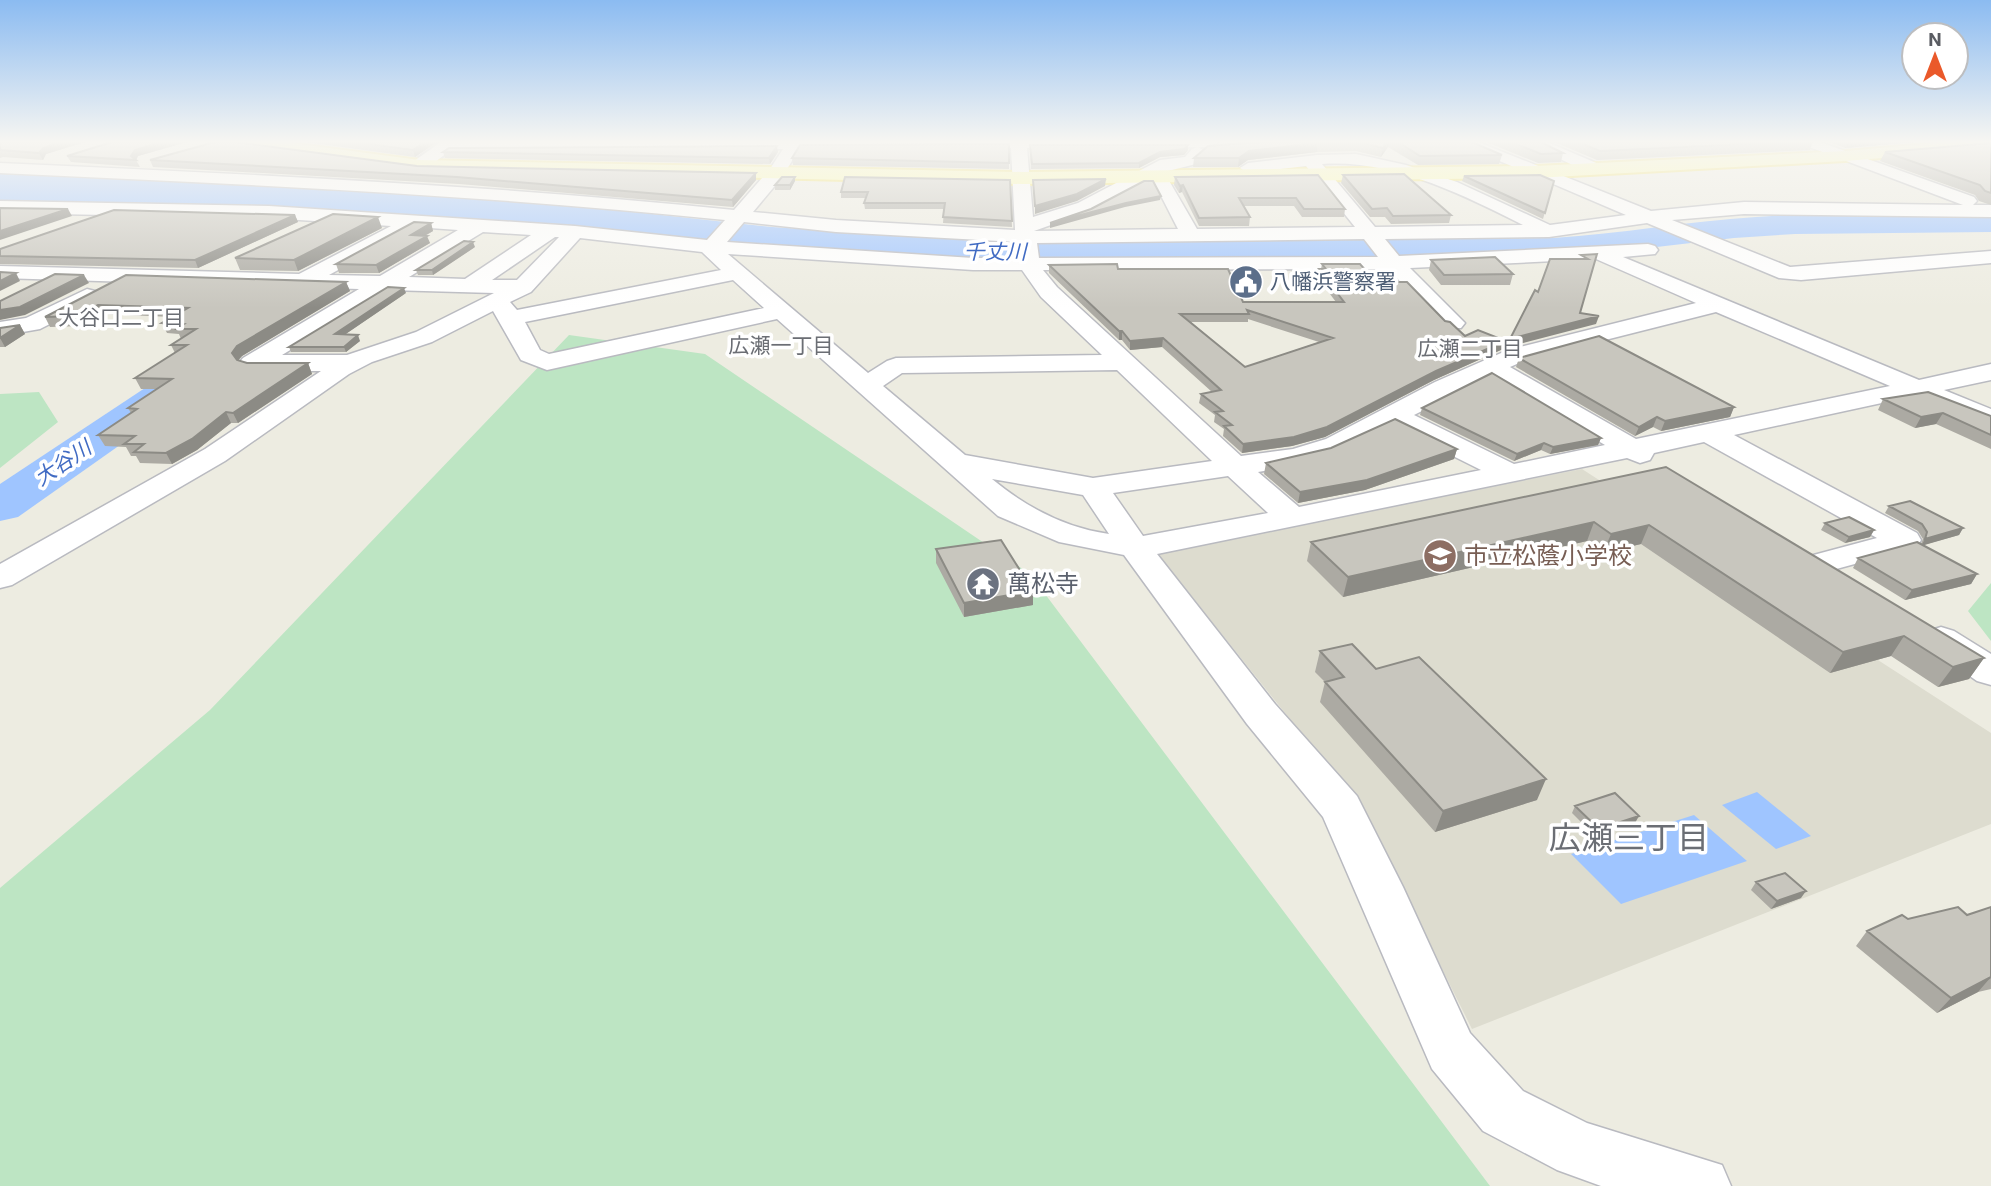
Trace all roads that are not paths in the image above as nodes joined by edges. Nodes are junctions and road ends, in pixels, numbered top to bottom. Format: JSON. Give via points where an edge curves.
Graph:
{"nodes":[{"id":1,"x":494,"y":197,"type":"edge"},
{"id":2,"x":520,"y":197,"type":"edge"},
{"id":3,"x":588,"y":197,"type":"edge"},
{"id":4,"x":756,"y":197,"type":"edge"},
{"id":5,"x":1024,"y":197,"type":"edge"},
{"id":6,"x":1105,"y":197,"type":"edge"},
{"id":7,"x":1165,"y":197,"type":"edge"},
{"id":8,"x":1340,"y":197,"type":"edge"},
{"id":9,"x":1478,"y":197,"type":"edge"},
{"id":10,"x":1553,"y":197,"type":"edge"},
{"id":11,"x":1598,"y":197,"type":"edge"},
{"id":12,"x":1955,"y":197,"type":"edge"},
{"id":13,"x":585,"y":201,"type":"junction"},
{"id":14,"x":0,"y":206,"type":"edge"},
{"id":15,"x":123,"y":208,"type":"junction"},
{"id":16,"x":1991,"y":211,"type":"edge"},
{"id":17,"x":332,"y":216,"type":"junction"},
{"id":18,"x":1649,"y":218,"type":"junction"},
{"id":19,"x":737,"y":219,"type":"junction"},
{"id":20,"x":412,"y":222,"type":"junction"},
{"id":21,"x":448,"y":223,"type":"junction"},
{"id":22,"x":479,"y":226,"type":"junction"},
{"id":23,"x":73,"y":227,"type":"edge"},
{"id":24,"x":550,"y":231,"type":"junction"},
{"id":25,"x":1549,"y":231,"type":"junction"},
{"id":26,"x":575,"y":232,"type":"junction"},
{"id":27,"x":293,"y":234,"type":"edge"},
{"id":28,"x":1373,"y":235,"type":"junction"},
{"id":29,"x":1191,"y":236,"type":"junction"},
{"id":30,"x":714,"y":246,"type":"junction"},
{"id":31,"x":1027,"y":246,"type":"junction"},
{"id":32,"x":1648,"y":250,"type":"dead end"},
{"id":33,"x":1599,"y":254,"type":"junction"},
{"id":34,"x":1991,"y":257,"type":"edge"},
{"id":35,"x":234,"y":261,"type":"edge"},
{"id":36,"x":1394,"y":262,"type":"junction"},
{"id":37,"x":0,"y":272,"type":"edge"},
{"id":38,"x":738,"y":273,"type":"junction"},
{"id":39,"x":1787,"y":273,"type":"junction"},
{"id":40,"x":56,"y":275,"type":"junction"},
{"id":41,"x":126,"y":276,"type":"junction"},
{"id":42,"x":200,"y":278,"type":"junction"},
{"id":43,"x":1741,"y":278,"type":"dead end"},
{"id":44,"x":304,"y":280,"type":"junction"},
{"id":45,"x":383,"y":282,"type":"junction"},
{"id":46,"x":470,"y":285,"type":"junction"},
{"id":47,"x":523,"y":287,"type":"junction"},
{"id":48,"x":22,"y":292,"type":"edge"},
{"id":49,"x":1719,"y":293,"type":"junction"},
{"id":50,"x":504,"y":309,"type":"junction"},
{"id":51,"x":782,"y":311,"type":"junction"},
{"id":52,"x":1454,"y":323,"type":"edge"},
{"id":53,"x":0,"y":329,"type":"edge"},
{"id":54,"x":1123,"y":362,"type":"junction"},
{"id":55,"x":350,"y":363,"type":"junction"},
{"id":56,"x":1490,"y":366,"type":"junction"},
{"id":57,"x":1991,"y":372,"type":"edge"},
{"id":58,"x":867,"y":385,"type":"junction"},
{"id":59,"x":1921,"y":388,"type":"junction"},
{"id":60,"x":1393,"y":415,"type":"junction"},
{"id":61,"x":1991,"y":419,"type":"edge"},
{"id":62,"x":1709,"y":433,"type":"junction"},
{"id":63,"x":1631,"y":449,"type":"junction"},
{"id":64,"x":956,"y":462,"type":"junction"},
{"id":65,"x":1234,"y":466,"type":"junction"},
{"id":66,"x":1666,"y":471,"type":"edge"},
{"id":67,"x":1510,"y":473,"type":"junction"},
{"id":68,"x":1093,"y":487,"type":"junction"},
{"id":69,"x":1292,"y":517,"type":"junction"},
{"id":70,"x":1134,"y":546,"type":"junction"},
{"id":71,"x":0,"y":578,"type":"edge"},
{"id":72,"x":1852,"y":585,"type":"edge"},
{"id":73,"x":1911,"y":621,"type":"edge"},
{"id":74,"x":1991,"y":672,"type":"edge"},
{"id":75,"x":1701,"y":1186,"type":"edge"}],
"edges":[{"from":1,"to":21,"type":"street"},
{"from":2,"to":13,"type":"street"},
{"from":3,"to":13,"type":"street"},
{"from":4,"to":19,"type":"street"},
{"from":5,"to":31,"type":"street"},
{"from":6,"to":31,"type":"street"},
{"from":7,"to":29,"type":"street"},
{"from":8,"to":28,"type":"street"},
{"from":9,"to":25,"type":"street"},
{"from":10,"to":18,"type":"street"},
{"from":11,"to":18,"type":"street"},
{"from":12,"to":16,"type":"street"},
{"from":13,"to":19,"type":"street"},
{"from":14,"to":15,"type":"street"},
{"from":15,"to":17,"type":"street"},
{"from":15,"to":23,"type":"street"},
{"from":16,"to":18,"type":"street","via":[[1771,208]]},
{"from":17,"to":20,"type":"street"},
{"from":17,"to":27,"type":"street"},
{"from":18,"to":25,"type":"street"},
{"from":18,"to":39,"type":"street"},
{"from":19,"to":30,"type":"street"},
{"from":19,"to":31,"type":"street"},
{"from":20,"to":21,"type":"street"},
{"from":20,"to":44,"type":"street"},
{"from":21,"to":22,"type":"street"},
{"from":22,"to":24,"type":"street"},
{"from":22,"to":45,"type":"street"},
{"from":24,"to":26,"type":"street"},
{"from":24,"to":46,"type":"street"},
{"from":25,"to":28,"type":"street"},
{"from":26,"to":30,"type":"street"},
{"from":26,"to":47,"type":"street"},
{"from":28,"to":29,"type":"street"},
{"from":28,"to":36,"type":"street"},
{"from":29,"to":31,"type":"street"},
{"from":30,"to":31,"type":"street","via":[[924,263]]},
{"from":30,"to":38,"type":"street","via":[[712,251]]},
{"from":31,"to":36,"type":"street"},
{"from":31,"to":54,"type":"street","via":[[1033,272],[1049,292]]},
{"from":32,"to":33,"type":"street"},
{"from":33,"to":36,"type":"street"},
{"from":33,"to":49,"type":"street","via":[[1687,290]]},
{"from":34,"to":39,"type":"street"},
{"from":35,"to":42,"type":"street"},
{"from":36,"to":52,"type":"street"},
{"from":37,"to":40,"type":"street"},
{"from":38,"to":50,"type":"street"},
{"from":38,"to":51,"type":"street"},
{"from":39,"to":43,"type":"street"},
{"from":40,"to":41,"type":"street"},
{"from":40,"to":48,"type":"street"},
{"from":41,"to":42,"type":"street"},
{"from":41,"to":53,"type":"street","via":[[32,324]]},
{"from":42,"to":44,"type":"street"},
{"from":44,"to":45,"type":"street"},
{"from":45,"to":46,"type":"street"},
{"from":45,"to":55,"type":"street","via":[[252,363]]},
{"from":46,"to":47,"type":"street"},
{"from":47,"to":50,"type":"street"},
{"from":49,"to":56,"type":"street"},
{"from":49,"to":59,"type":"street"},
{"from":50,"to":51,"type":"street","via":[[530,355],[547,362]]},
{"from":50,"to":55,"type":"street"},
{"from":51,"to":58,"type":"street"},
{"from":54,"to":58,"type":"street","via":[[896,366]]},
{"from":54,"to":65,"type":"street"},
{"from":55,"to":71,"type":"street","via":[[215,455]]},
{"from":56,"to":60,"type":"street"},
{"from":56,"to":63,"type":"street"},
{"from":57,"to":59,"type":"street"},
{"from":58,"to":64,"type":"street"},
{"from":59,"to":61,"type":"street"},
{"from":59,"to":62,"type":"street"},
{"from":60,"to":65,"type":"street","via":[[1336,445],[1297,457]]},
{"from":60,"to":67,"type":"street"},
{"from":62,"to":63,"type":"street"},
{"from":62,"to":72,"type":"street","via":[[1905,540],[1806,557]]},
{"from":63,"to":66,"type":"street"},
{"from":63,"to":67,"type":"street"},
{"from":64,"to":68,"type":"street"},
{"from":64,"to":70,"type":"street","via":[[1009,509],[1041,525]]},
{"from":65,"to":68,"type":"street"},
{"from":65,"to":69,"type":"street"},
{"from":67,"to":69,"type":"street"},
{"from":68,"to":70,"type":"street"},
{"from":69,"to":70,"type":"street"},
{"from":70,"to":75,"type":"street","via":[[1261,714],[1340,808],[1451,1051],[1503,1111],[1578,1149]]},
{"from":73,"to":74,"type":"street"}]}
